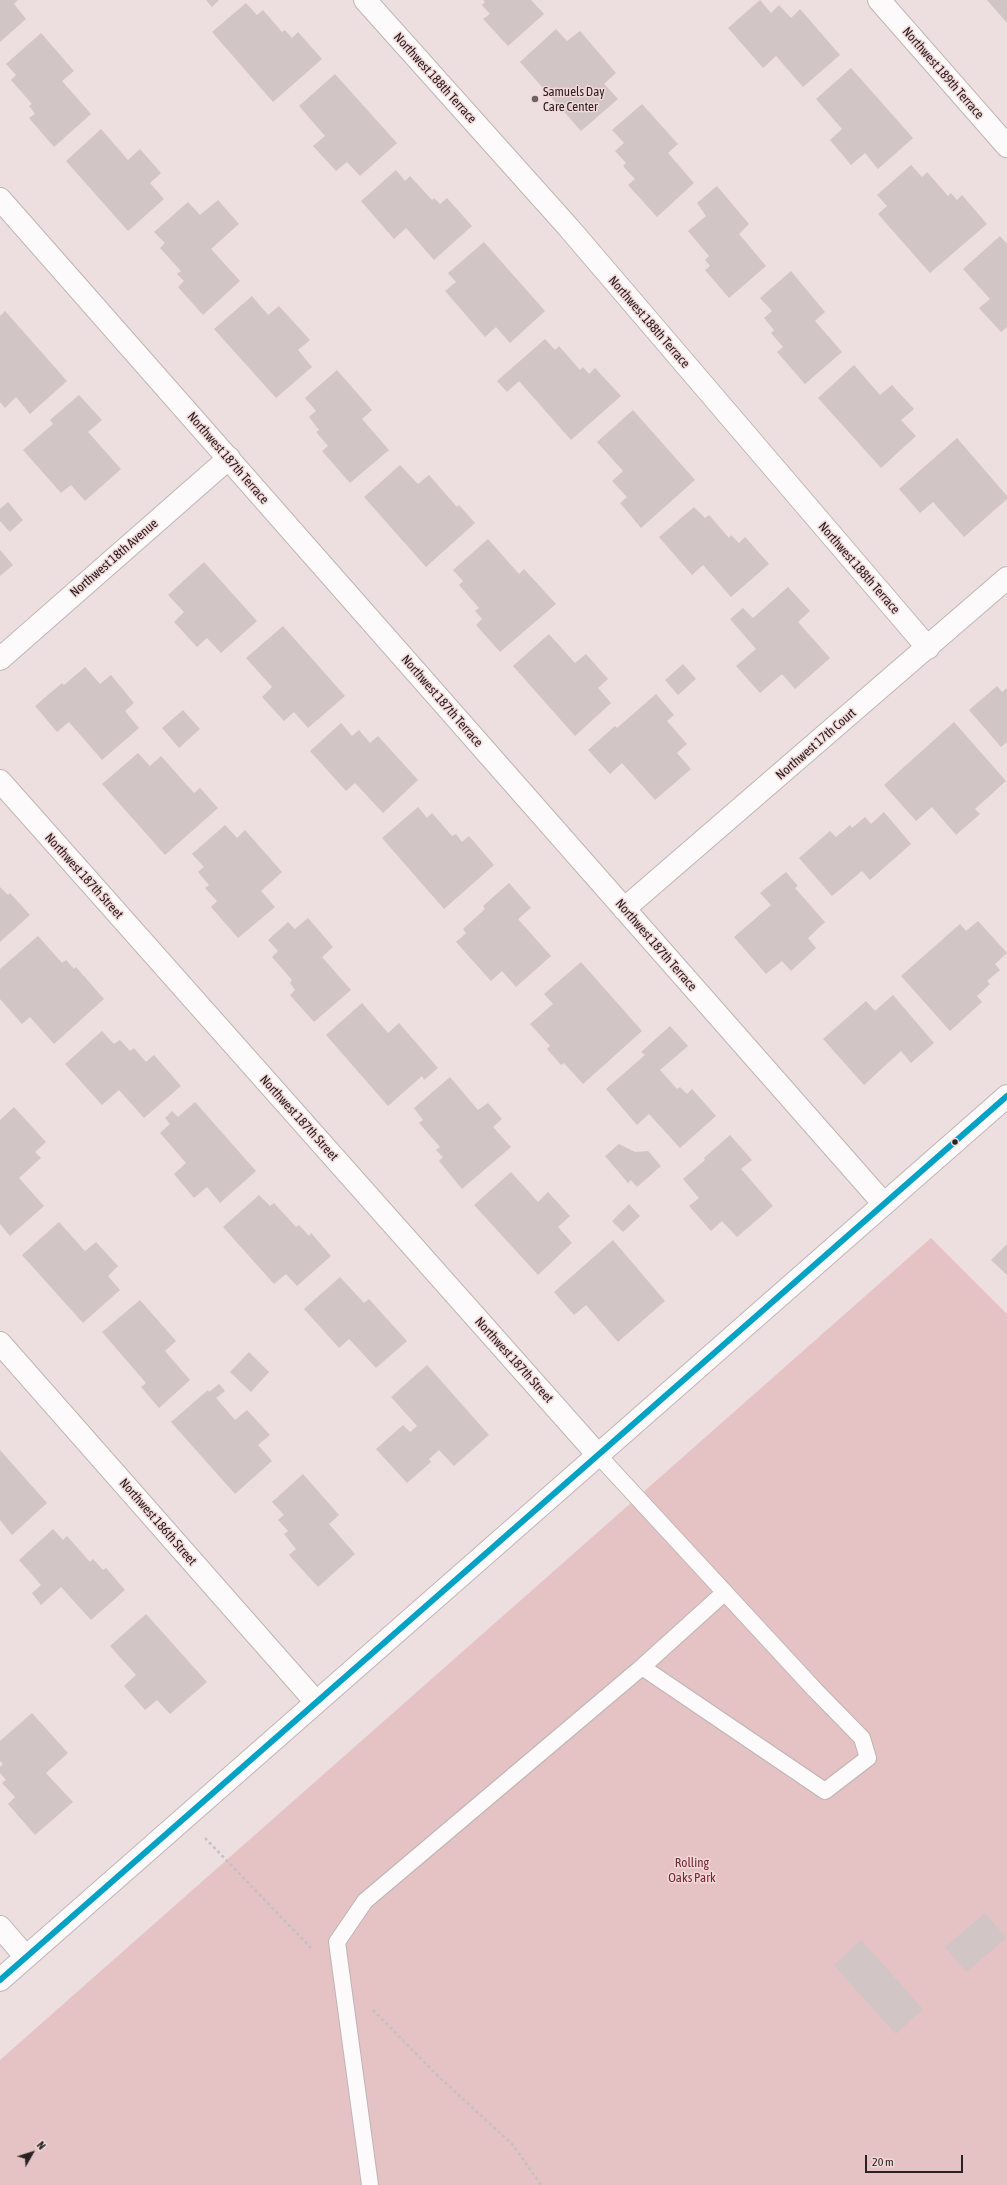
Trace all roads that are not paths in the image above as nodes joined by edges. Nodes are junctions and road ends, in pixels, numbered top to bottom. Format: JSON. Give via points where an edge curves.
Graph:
{"nodes":[{"id":1,"x":365,"y":0,"type":"edge"},
{"id":2,"x":879,"y":0,"type":"edge"},
{"id":3,"x":1007,"y":146,"type":"edge"},
{"id":4,"x":0,"y":199,"type":"edge"},
{"id":5,"x":229,"y":458,"type":"junction"},
{"id":6,"x":1007,"y":578,"type":"edge"},
{"id":7,"x":928,"y":648,"type":"junction"},
{"id":8,"x":0,"y":659,"type":"edge"},
{"id":9,"x":0,"y":781,"type":"edge"},
{"id":10,"x":624,"y":908,"type":"junction"},
{"id":11,"x":1007,"y":1096,"type":"edge"},
{"id":12,"x":884,"y":1204,"type":"junction"},
{"id":13,"x":0,"y":1343,"type":"edge"},
{"id":14,"x":598,"y":1455,"type":"junction"},
{"id":15,"x":725,"y":1592,"type":"junction"},
{"id":16,"x":642,"y":1667,"type":"junction"},
{"id":17,"x":316,"y":1702,"type":"junction"},
{"id":18,"x":0,"y":1927,"type":"edge"},
{"id":19,"x":26,"y":1957,"type":"junction"},
{"id":20,"x":0,"y":1980,"type":"edge"},
{"id":21,"x":370,"y":2185,"type":"edge"}],
"edges":[{"from":1,"to":7,"type":"street","name":"Northwest 188th Terrace","via":[[568,228]]},
{"from":2,"to":3,"type":"street","name":"Northwest 189th Terrace"},
{"from":4,"to":5,"type":"street","name":"Northwest 187th Terrace"},
{"from":5,"to":8,"type":"street","name":"Northwest 18th Avenue"},
{"from":5,"to":10,"type":"street","name":"Northwest 187th Terrace"},
{"from":6,"to":7,"type":"street","name":"Northwest 17th Court"},
{"from":7,"to":10,"type":"street","name":"Northwest 17th Court"},
{"from":9,"to":14,"type":"street","name":"Northwest 187th Street"},
{"from":10,"to":12,"type":"street","name":"Northwest 187th Terrace"},
{"from":11,"to":12,"type":"street"},
{"from":12,"to":14,"type":"street"},
{"from":13,"to":17,"type":"street","name":"Northwest 186th Street"},
{"from":14,"to":15,"type":"lane"},
{"from":14,"to":17,"type":"street"},
{"from":15,"to":16,"type":"lane"},
{"from":15,"to":16,"type":"lane","via":[[862,1738],[868,1758],[825,1791]]},
{"from":16,"to":21,"type":"lane","via":[[366,1901],[337,1942]]},
{"from":17,"to":19,"type":"street"},
{"from":18,"to":19,"type":"street"},
{"from":19,"to":20,"type":"street"}]}
